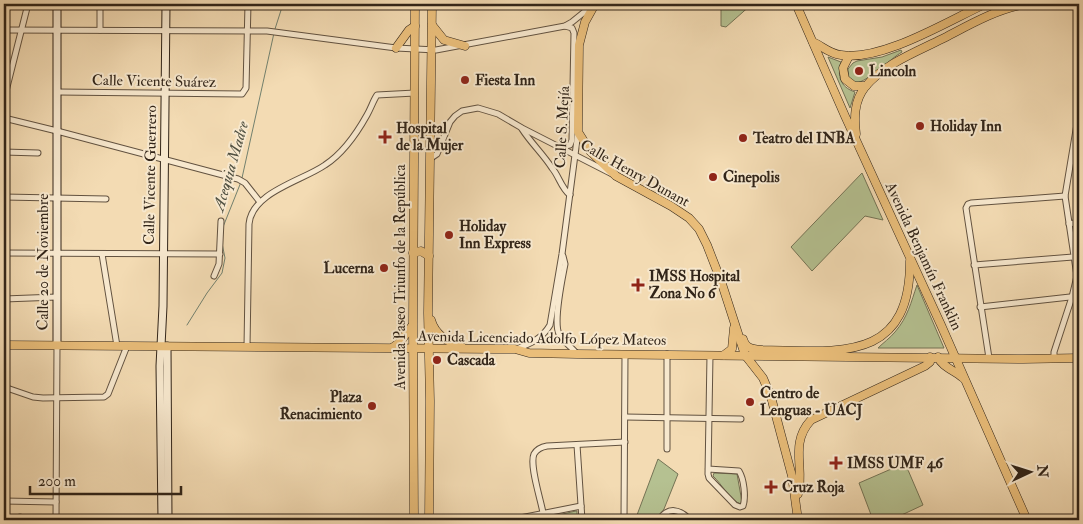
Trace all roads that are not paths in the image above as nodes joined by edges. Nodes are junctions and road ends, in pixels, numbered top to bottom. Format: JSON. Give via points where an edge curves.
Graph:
{"nodes":[{"id":1,"x":28,"y":4,"type":"edge"},
{"id":2,"x":57,"y":4,"type":"edge"},
{"id":3,"x":100,"y":4,"type":"edge"},
{"id":4,"x":166,"y":4,"type":"edge"},
{"id":5,"x":248,"y":4,"type":"edge"},
{"id":6,"x":415,"y":4,"type":"edge"},
{"id":7,"x":432,"y":4,"type":"edge"},
{"id":8,"x":594,"y":4,"type":"edge"},
{"id":9,"x":796,"y":4,"type":"edge"},
{"id":10,"x":985,"y":4,"type":"edge"},
{"id":11,"x":1026,"y":4,"type":"edge"},
{"id":12,"x":432,"y":25,"type":"junction"},
{"id":13,"x":414,"y":26,"type":"junction"},
{"id":14,"x":565,"y":26,"type":"junction"},
{"id":15,"x":58,"y":29,"type":"junction"},
{"id":16,"x":4,"y":30,"type":"edge"},
{"id":17,"x":22,"y":30,"type":"junction"},
{"id":18,"x":100,"y":30,"type":"junction"},
{"id":19,"x":166,"y":31,"type":"junction"},
{"id":20,"x":247,"y":31,"type":"junction"},
{"id":21,"x":813,"y":42,"type":"junction"},
{"id":22,"x":464,"y":46,"type":"junction"},
{"id":23,"x":396,"y":48,"type":"junction"},
{"id":24,"x":415,"y":49,"type":"junction"},
{"id":25,"x":432,"y":50,"type":"junction"},
{"id":26,"x":849,"y":56,"type":"junction"},
{"id":27,"x":866,"y":86,"type":"junction"},
{"id":28,"x":58,"y":92,"type":"junction"},
{"id":29,"x":415,"y":93,"type":"junction"},
{"id":30,"x":165,"y":94,"type":"junction"},
{"id":31,"x":4,"y":99,"type":"edge"},
{"id":32,"x":1079,"y":112,"type":"edge"},
{"id":33,"x":4,"y":118,"type":"edge"},
{"id":34,"x":522,"y":128,"type":"junction"},
{"id":35,"x":57,"y":131,"type":"junction"},
{"id":36,"x":578,"y":132,"type":"junction"},
{"id":37,"x":856,"y":142,"type":"junction"},
{"id":38,"x":558,"y":147,"type":"junction"},
{"id":39,"x":4,"y":152,"type":"edge"},
{"id":40,"x":38,"y":153,"type":"dead end"},
{"id":41,"x":576,"y":156,"type":"junction"},
{"id":42,"x":431,"y":158,"type":"junction"},
{"id":43,"x":164,"y":159,"type":"junction"},
{"id":44,"x":616,"y":176,"type":"junction"},
{"id":45,"x":570,"y":195,"type":"junction"},
{"id":46,"x":1065,"y":196,"type":"junction"},
{"id":47,"x":4,"y":198,"type":"edge"},
{"id":48,"x":58,"y":198,"type":"junction"},
{"id":49,"x":106,"y":199,"type":"dead end"},
{"id":50,"x":260,"y":202,"type":"junction"},
{"id":51,"x":414,"y":218,"type":"junction"},
{"id":52,"x":222,"y":221,"type":"dead end"},
{"id":53,"x":430,"y":222,"type":"junction"},
{"id":54,"x":1079,"y":222,"type":"edge"},
{"id":55,"x":1069,"y":224,"type":"junction"},
{"id":56,"x":163,"y":252,"type":"junction"},
{"id":57,"x":4,"y":253,"type":"edge"},
{"id":58,"x":58,"y":253,"type":"junction"},
{"id":59,"x":413,"y":253,"type":"junction"},
{"id":60,"x":102,"y":254,"type":"junction"},
{"id":61,"x":220,"y":254,"type":"junction"},
{"id":62,"x":562,"y":254,"type":"junction"},
{"id":63,"x":429,"y":256,"type":"junction"},
{"id":64,"x":1073,"y":257,"type":"junction"},
{"id":65,"x":910,"y":259,"type":"junction"},
{"id":66,"x":974,"y":265,"type":"junction"},
{"id":67,"x":214,"y":276,"type":"dead end"},
{"id":68,"x":1079,"y":296,"type":"edge"},
{"id":69,"x":57,"y":297,"type":"junction"},
{"id":70,"x":1072,"y":297,"type":"junction"},
{"id":71,"x":4,"y":299,"type":"edge"},
{"id":72,"x":980,"y":307,"type":"junction"},
{"id":73,"x":428,"y":313,"type":"junction"},
{"id":74,"x":734,"y":319,"type":"junction"},
{"id":75,"x":413,"y":324,"type":"junction"},
{"id":76,"x":4,"y":345,"type":"edge"},
{"id":77,"x":57,"y":345,"type":"junction"},
{"id":78,"x":118,"y":346,"type":"junction"},
{"id":79,"x":128,"y":346,"type":"junction"},
{"id":80,"x":164,"y":346,"type":"junction"},
{"id":81,"x":247,"y":347,"type":"junction"},
{"id":82,"x":392,"y":348,"type":"junction"},
{"id":83,"x":413,"y":348,"type":"junction"},
{"id":84,"x":429,"y":348,"type":"junction"},
{"id":85,"x":466,"y":349,"type":"junction"},
{"id":86,"x":515,"y":350,"type":"junction"},
{"id":87,"x":577,"y":354,"type":"junction"},
{"id":88,"x":625,"y":354,"type":"junction"},
{"id":89,"x":667,"y":354,"type":"junction"},
{"id":90,"x":710,"y":355,"type":"junction"},
{"id":91,"x":724,"y":355,"type":"junction"},
{"id":92,"x":745,"y":355,"type":"junction"},
{"id":93,"x":934,"y":357,"type":"junction"},
{"id":94,"x":955,"y":358,"type":"junction"},
{"id":95,"x":989,"y":358,"type":"junction"},
{"id":96,"x":1054,"y":358,"type":"junction"},
{"id":97,"x":1079,"y":358,"type":"edge"},
{"id":98,"x":964,"y":379,"type":"junction"},
{"id":99,"x":4,"y":386,"type":"edge"},
{"id":100,"x":57,"y":398,"type":"junction"},
{"id":101,"x":625,"y":417,"type":"junction"},
{"id":102,"x":667,"y":418,"type":"junction"},
{"id":103,"x":710,"y":418,"type":"junction"},
{"id":104,"x":741,"y":419,"type":"dead end"},
{"id":105,"x":625,"y":442,"type":"junction"},
{"id":106,"x":577,"y":445,"type":"junction"},
{"id":107,"x":667,"y":449,"type":"dead end"},
{"id":108,"x":708,"y":469,"type":"junction"},
{"id":109,"x":796,"y":498,"type":"junction"},
{"id":110,"x":4,"y":501,"type":"edge"},
{"id":111,"x":56,"y":502,"type":"junction"},
{"id":112,"x":581,"y":506,"type":"junction"},
{"id":113,"x":543,"y":513,"type":"junction"},
{"id":114,"x":57,"y":520,"type":"edge"},
{"id":115,"x":80,"y":520,"type":"edge"},
{"id":116,"x":162,"y":520,"type":"edge"},
{"id":117,"x":168,"y":520,"type":"edge"},
{"id":118,"x":414,"y":520,"type":"edge"},
{"id":119,"x":429,"y":520,"type":"edge"},
{"id":120,"x":510,"y":520,"type":"edge"},
{"id":121,"x":582,"y":520,"type":"edge"},
{"id":122,"x":624,"y":520,"type":"edge"},
{"id":123,"x":659,"y":520,"type":"edge"},
{"id":124,"x":690,"y":520,"type":"edge"},
{"id":125,"x":798,"y":520,"type":"edge"},
{"id":126,"x":1027,"y":520,"type":"edge"}],
"edges":[{"from":1,"to":17,"type":"street"},
{"from":2,"to":15,"type":"main road","name":"Calle 20 de Noviembre"},
{"from":3,"to":18,"type":"street"},
{"from":4,"to":19,"type":"main road","name":"Calle Vicente Guerrero"},
{"from":5,"to":20,"type":"street"},
{"from":6,"to":13,"type":"main road","name":"Avenida Paseo Triunfo de la República"},
{"from":7,"to":12,"type":"main road","name":"Avenida Paseo Triunfo de la República"},
{"from":8,"to":14,"type":"street"},
{"from":8,"to":36,"type":"main road","name":"Calle S. Mejía","via":[[579,45]]},
{"from":9,"to":21,"type":"main road","name":"Avenida Benjamín Franklin"},
{"from":10,"to":26,"type":"main road","via":[[895,47]]},
{"from":11,"to":27,"type":"main road","via":[[983,18],[899,60]]},
{"from":12,"to":22,"type":"main road","via":[[444,40]]},
{"from":12,"to":25,"type":"main road","name":"Avenida Paseo Triunfo de la República"},
{"from":13,"to":23,"type":"main road"},
{"from":13,"to":24,"type":"main road","name":"Avenida Paseo Triunfo de la República"},
{"from":14,"to":22,"type":"street"},
{"from":14,"to":38,"type":"street","via":[[572,28],[574,33],[572,140],[570,146]]},
{"from":15,"to":17,"type":"street"},
{"from":15,"to":18,"type":"street"},
{"from":15,"to":28,"type":"main road","name":"Calle 20 de Noviembre"},
{"from":16,"to":17,"type":"street"},
{"from":17,"to":31,"type":"street"},
{"from":18,"to":19,"type":"street"},
{"from":19,"to":20,"type":"street"},
{"from":19,"to":30,"type":"main road","name":"Calle Vicente Guerrero"},
{"from":20,"to":23,"type":"street","via":[[280,32]]},
{"from":20,"to":30,"type":"street","name":"Calle Vicente Suárez","via":[[244,92],[239,95]]},
{"from":21,"to":26,"type":"main road","via":[[835,54]]},
{"from":21,"to":37,"type":"main road","name":"Avenida Benjamín Franklin"},
{"from":22,"to":25,"type":"street"},
{"from":23,"to":24,"type":"street"},
{"from":24,"to":25,"type":"street"},
{"from":24,"to":29,"type":"main road","name":"Avenida Paseo Triunfo de la República"},
{"from":25,"to":42,"type":"main road","name":"Avenida Paseo Triunfo de la República"},
{"from":26,"to":27,"type":"main road","via":[[843,68],[844,79],[854,86]]},
{"from":27,"to":37,"type":"main road","via":[[854,115]]},
{"from":28,"to":30,"type":"street","name":"Calle Vicente Suárez"},
{"from":28,"to":35,"type":"main road","name":"Calle 20 de Noviembre"},
{"from":29,"to":50,"type":"street","via":[[378,95],[367,116],[331,161]]},
{"from":29,"to":51,"type":"main road","name":"Avenida Paseo Triunfo de la República"},
{"from":30,"to":43,"type":"main road","name":"Calle Vicente Guerrero"},
{"from":32,"to":46,"type":"street"},
{"from":33,"to":35,"type":"street"},
{"from":34,"to":38,"type":"street","name":"Calle Henry Dunant"},
{"from":34,"to":42,"type":"street","name":"Calle Henry Dunant","via":[[485,110],[462,111],[450,122],[438,152]]},
{"from":34,"to":45,"type":"street"},
{"from":35,"to":43,"type":"street"},
{"from":35,"to":48,"type":"main road","name":"Calle 20 de Noviembre"},
{"from":36,"to":41,"type":"street","name":"Calle S. Mejía"},
{"from":36,"to":44,"type":"main road","via":[[590,152]]},
{"from":37,"to":65,"type":"main road","name":"Avenida Benjamín Franklin"},
{"from":38,"to":41,"type":"street","name":"Calle Henry Dunant"},
{"from":39,"to":40,"type":"street"},
{"from":41,"to":44,"type":"street","name":"Calle Henry Dunant"},
{"from":41,"to":45,"type":"street","name":"Calle S. Mejía"},
{"from":42,"to":53,"type":"main road","name":"Avenida Paseo Triunfo de la República"},
{"from":43,"to":50,"type":"street","via":[[238,179]]},
{"from":43,"to":56,"type":"main road","name":"Calle Vicente Guerrero"},
{"from":44,"to":74,"type":"main road","name":"Calle Henry Dunant","via":[[671,206],[694,223],[707,245]]},
{"from":45,"to":62,"type":"street","name":"Calle S. Mejía"},
{"from":46,"to":55,"type":"street"},
{"from":46,"to":66,"type":"street","via":[[968,204]]},
{"from":47,"to":48,"type":"street"},
{"from":48,"to":49,"type":"street"},
{"from":48,"to":58,"type":"main road","name":"Calle 20 de Noviembre"},
{"from":50,"to":81,"type":"street","via":[[250,216],[249,224]]},
{"from":51,"to":53,"type":"main road","via":[[420,224]]},
{"from":51,"to":59,"type":"main road","name":"Avenida Paseo Triunfo de la República"},
{"from":52,"to":61,"type":"street"},
{"from":53,"to":63,"type":"main road","name":"Avenida Paseo Triunfo de la República"},
{"from":54,"to":55,"type":"street"},
{"from":55,"to":64,"type":"street"},
{"from":56,"to":60,"type":"street"},
{"from":56,"to":61,"type":"street"},
{"from":56,"to":80,"type":"main road","name":"Calle Vicente Guerrero"},
{"from":57,"to":58,"type":"street"},
{"from":58,"to":60,"type":"street"},
{"from":58,"to":69,"type":"main road","name":"Calle 20 de Noviembre"},
{"from":59,"to":63,"type":"main road","via":[[421,251]]},
{"from":59,"to":75,"type":"main road","name":"Avenida Paseo Triunfo de la República"},
{"from":60,"to":78,"type":"street"},
{"from":61,"to":67,"type":"street"},
{"from":62,"to":86,"type":"street","name":"Calle S. Mejía","via":[[550,325],[536,341]]},
{"from":62,"to":87,"type":"street","name":"Calle S. Mejía","via":[[565,264],[556,324],[562,339]]},
{"from":63,"to":73,"type":"main road","name":"Avenida Paseo Triunfo de la República"},
{"from":64,"to":66,"type":"street"},
{"from":64,"to":70,"type":"street","via":[[1077,276]]},
{"from":65,"to":74,"type":"main road","via":[[908,295],[899,315],[884,334],[864,345],[828,350],[752,349],[746,345]]},
{"from":65,"to":94,"type":"main road","name":"Avenida Benjamín Franklin"},
{"from":66,"to":72,"type":"street"},
{"from":68,"to":70,"type":"street"},
{"from":69,"to":71,"type":"street"},
{"from":69,"to":77,"type":"main road","name":"Calle 20 de Noviembre"},
{"from":70,"to":72,"type":"street"},
{"from":70,"to":96,"type":"street"},
{"from":72,"to":95,"type":"street"},
{"from":73,"to":84,"type":"main road","name":"Avenida Paseo Triunfo de la República"},
{"from":73,"to":85,"type":"main road","via":[[440,336]]},
{"from":74,"to":91,"type":"main road","via":[[733,345]]},
{"from":74,"to":92,"type":"main road","name":"Calle Henry Dunant"},
{"from":75,"to":82,"type":"main road"},
{"from":75,"to":83,"type":"main road","name":"Avenida Paseo Triunfo de la República"},
{"from":76,"to":77,"type":"main road","name":"Avenida Licenciado Adolfo López Mateos"},
{"from":77,"to":78,"type":"main road","name":"Avenida Licenciado Adolfo López Mateos"},
{"from":77,"to":100,"type":"street","name":"Calle 20 de Noviembre"},
{"from":78,"to":79,"type":"main road","name":"Avenida Licenciado Adolfo López Mateos"},
{"from":79,"to":80,"type":"main road","name":"Avenida Licenciado Adolfo López Mateos"},
{"from":79,"to":100,"type":"street","via":[[108,394],[102,397]]},
{"from":80,"to":81,"type":"main road","name":"Avenida Licenciado Adolfo López Mateos"},
{"from":80,"to":116,"type":"main road"},
{"from":80,"to":117,"type":"main road"},
{"from":81,"to":82,"type":"main road","name":"Avenida Licenciado Adolfo López Mateos"},
{"from":82,"to":83,"type":"main road","name":"Avenida Licenciado Adolfo López Mateos"},
{"from":83,"to":84,"type":"main road","name":"Avenida Licenciado Adolfo López Mateos"},
{"from":83,"to":118,"type":"main road","name":"Avenida Paseo Triunfo de la República"},
{"from":84,"to":85,"type":"main road","name":"Avenida Licenciado Adolfo López Mateos"},
{"from":84,"to":119,"type":"main road","name":"Avenida Paseo Triunfo de la República"},
{"from":85,"to":86,"type":"main road","name":"Avenida Licenciado Adolfo López Mateos"},
{"from":86,"to":87,"type":"main road","name":"Avenida Licenciado Adolfo López Mateos"},
{"from":87,"to":88,"type":"main road","name":"Avenida Licenciado Adolfo López Mateos"},
{"from":88,"to":89,"type":"main road","name":"Avenida Licenciado Adolfo López Mateos"},
{"from":88,"to":101,"type":"street"},
{"from":89,"to":90,"type":"main road","name":"Avenida Licenciado Adolfo López Mateos"},
{"from":89,"to":102,"type":"street"},
{"from":90,"to":91,"type":"main road","name":"Avenida Licenciado Adolfo López Mateos"},
{"from":90,"to":103,"type":"street"},
{"from":91,"to":92,"type":"main road","name":"Avenida Licenciado Adolfo López Mateos"},
{"from":92,"to":93,"type":"main road","name":"Avenida Licenciado Adolfo López Mateos"},
{"from":92,"to":109,"type":"main road","name":"Calle Henry Dunant","via":[[763,378],[772,397]]},
{"from":93,"to":94,"type":"main road","name":"Avenida Licenciado Adolfo López Mateos"},
{"from":93,"to":98,"type":"main road"},
{"from":93,"to":109,"type":"main road","via":[[925,366],[811,420],[799,442],[799,492]]},
{"from":94,"to":95,"type":"main road","name":"Avenida Licenciado Adolfo López Mateos"},
{"from":94,"to":98,"type":"main road","name":"Avenida Benjamín Franklin"},
{"from":95,"to":96,"type":"main road","name":"Avenida Licenciado Adolfo López Mateos"},
{"from":96,"to":97,"type":"main road","name":"Avenida Licenciado Adolfo López Mateos"},
{"from":98,"to":126,"type":"main road","name":"Avenida Benjamín Franklin"},
{"from":99,"to":100,"type":"street","via":[[33,397]]},
{"from":100,"to":111,"type":"street","name":"Calle 20 de Noviembre"},
{"from":101,"to":102,"type":"street"},
{"from":101,"to":105,"type":"street"},
{"from":102,"to":103,"type":"street"},
{"from":102,"to":107,"type":"street"},
{"from":103,"to":104,"type":"street"},
{"from":103,"to":108,"type":"street"},
{"from":105,"to":106,"type":"street"},
{"from":105,"to":122,"type":"street"},
{"from":106,"to":112,"type":"street"},
{"from":106,"to":113,"type":"street","via":[[547,446],[533,455],[532,464]]},
{"from":108,"to":108,"type":"street","via":[[739,471],[745,500],[743,506],[735,505],[709,478]]},
{"from":109,"to":125,"type":"main road","name":"Calle Henry Dunant"},
{"from":110,"to":111,"type":"street"},
{"from":111,"to":114,"type":"street","name":"Calle 20 de Noviembre"},
{"from":112,"to":113,"type":"street"},
{"from":112,"to":121,"type":"street"},
{"from":113,"to":120,"type":"street"},
{"from":114,"to":115,"type":"street"},
{"from":123,"to":124,"type":"street","via":[[666,512],[679,510]]}]}
